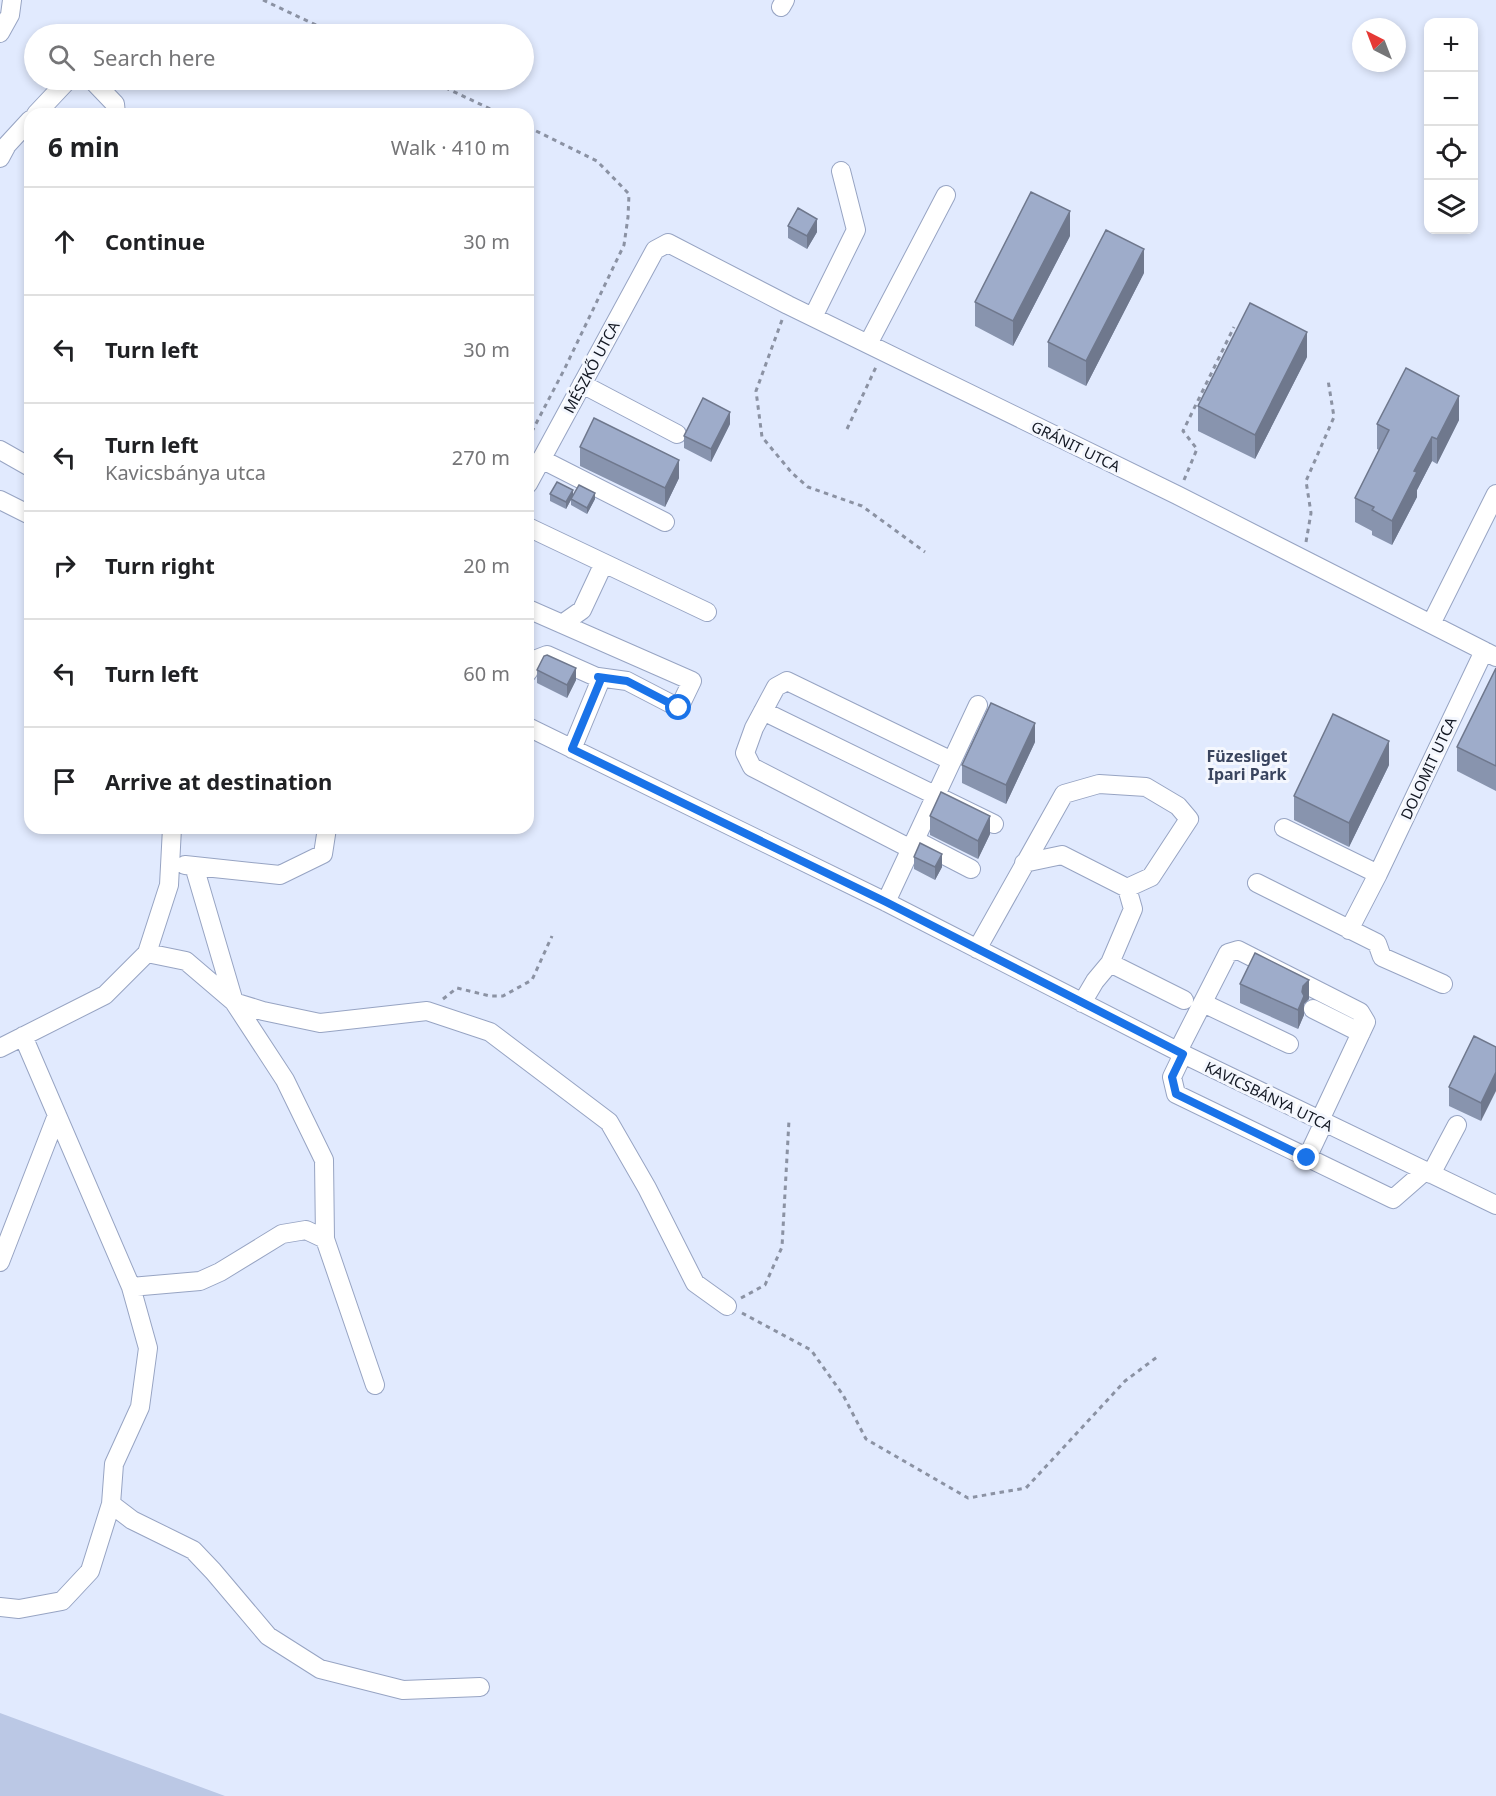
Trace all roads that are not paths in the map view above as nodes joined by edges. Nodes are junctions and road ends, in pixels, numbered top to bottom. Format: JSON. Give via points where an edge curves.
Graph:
{"nodes":[{"id":1,"x":12,"y":0,"type":"edge"},
{"id":2,"x":0,"y":33,"type":"edge"},
{"id":3,"x":59,"y":90,"type":"edge"},
{"id":4,"x":102,"y":90,"type":"edge"},
{"id":5,"x":42,"y":108,"type":"edge"},
{"id":6,"x":115,"y":108,"type":"edge"},
{"id":7,"x":24,"y":127,"type":"edge"},
{"id":8,"x":0,"y":158,"type":"edge"},
{"id":9,"x":841,"y":171,"type":"dead end"},
{"id":10,"x":946,"y":195,"type":"dead end"},
{"id":11,"x":655,"y":250,"type":"joint"},
{"id":12,"x":813,"y":317,"type":"junction"},
{"id":13,"x":876,"y":348,"type":"junction"},
{"id":14,"x":582,"y":384,"type":"junction"},
{"id":15,"x":677,"y":434,"type":"dead end"},
{"id":16,"x":0,"y":450,"type":"edge"},
{"id":17,"x":541,"y":459,"type":"junction"},
{"id":18,"x":24,"y":464,"type":"edge"},
{"id":19,"x":534,"y":472,"type":"edge"},
{"id":20,"x":1496,"y":494,"type":"edge"},
{"id":21,"x":0,"y":500,"type":"edge"},
{"id":22,"x":24,"y":512,"type":"edge"},
{"id":23,"x":665,"y":522,"type":"dead end"},
{"id":24,"x":534,"y":530,"type":"edge"},
{"id":25,"x":604,"y":563,"type":"junction"},
{"id":26,"x":534,"y":612,"type":"edge"},
{"id":27,"x":707,"y":612,"type":"dead end"},
{"id":28,"x":562,"y":624,"type":"junction"},
{"id":29,"x":1431,"y":624,"type":"junction"},
{"id":30,"x":1490,"y":654,"type":"edge"},
{"id":31,"x":534,"y":660,"type":"edge"},
{"id":32,"x":598,"y":677,"type":"junction"},
{"id":33,"x":978,"y":705,"type":"dead end"},
{"id":34,"x":763,"y":711,"type":"junction"},
{"id":35,"x":534,"y":730,"type":"edge"},
{"id":36,"x":572,"y":749,"type":"junction"},
{"id":37,"x":952,"y":761,"type":"junction"},
{"id":38,"x":935,"y":796,"type":"junction"},
{"id":39,"x":994,"y":824,"type":"dead end"},
{"id":40,"x":1284,"y":828,"type":"dead end"},
{"id":41,"x":172,"y":834,"type":"edge"},
{"id":42,"x":326,"y":834,"type":"edge"},
{"id":43,"x":913,"y":844,"type":"junction"},
{"id":44,"x":1024,"y":863,"type":"junction"},
{"id":45,"x":170,"y":864,"type":"junction"},
{"id":46,"x":194,"y":866,"type":"junction"},
{"id":47,"x":971,"y":869,"type":"dead end"},
{"id":48,"x":1375,"y":879,"type":"junction"},
{"id":49,"x":1257,"y":884,"type":"dead end"},
{"id":50,"x":1127,"y":888,"type":"junction"},
{"id":51,"x":886,"y":902,"type":"junction"},
{"id":52,"x":1349,"y":930,"type":"junction"},
{"id":53,"x":977,"y":949,"type":"junction"},
{"id":54,"x":147,"y":953,"type":"junction"},
{"id":55,"x":1110,"y":963,"type":"junction"},
{"id":56,"x":1443,"y":984,"type":"dead end"},
{"id":57,"x":1184,"y":1000,"type":"dead end"},
{"id":58,"x":234,"y":1002,"type":"junction"},
{"id":59,"x":1082,"y":1003,"type":"junction"},
{"id":60,"x":1203,"y":1003,"type":"junction"},
{"id":61,"x":1313,"y":1009,"type":"dead end"},
{"id":62,"x":1361,"y":1033,"type":"junction"},
{"id":63,"x":23,"y":1036,"type":"junction"},
{"id":64,"x":1289,"y":1044,"type":"dead end"},
{"id":65,"x":0,"y":1048,"type":"edge"},
{"id":66,"x":1181,"y":1053,"type":"junction"},
{"id":67,"x":57,"y":1115,"type":"junction"},
{"id":68,"x":1322,"y":1121,"type":"junction"},
{"id":69,"x":1456,"y":1125,"type":"dead end"},
{"id":70,"x":1307,"y":1158,"type":"junction"},
{"id":71,"x":1428,"y":1172,"type":"junction"},
{"id":72,"x":1496,"y":1204,"type":"edge"},
{"id":73,"x":325,"y":1239,"type":"junction"},
{"id":74,"x":0,"y":1262,"type":"edge"},
{"id":75,"x":131,"y":1287,"type":"junction"},
{"id":76,"x":727,"y":1306,"type":"road end"},
{"id":77,"x":375,"y":1385,"type":"dead end"},
{"id":78,"x":111,"y":1504,"type":"junction"},
{"id":79,"x":0,"y":1607,"type":"edge"},
{"id":80,"x":480,"y":1686,"type":"dead end"}],
"edges":[{"from":1,"to":2,"type":"street","via":[[10,15]]},
{"from":3,"to":5,"type":"street"},
{"from":4,"to":6,"type":"street"},
{"from":7,"to":8,"type":"street"},
{"from":9,"to":12,"type":"street","via":[[856,230]]},
{"from":10,"to":13,"type":"street"},
{"from":11,"to":12,"type":"street","name":"GRÁNIT UTCA","via":[[668,243]]},
{"from":11,"to":14,"type":"street","name":"MÉSZKŐ UTCA"},
{"from":12,"to":13,"type":"street","name":"GRÁNIT UTCA"},
{"from":13,"to":29,"type":"street","name":"GRÁNIT UTCA"},
{"from":14,"to":15,"type":"street"},
{"from":14,"to":17,"type":"street","name":"MÉSZKŐ UTCA"},
{"from":16,"to":18,"type":"street"},
{"from":17,"to":19,"type":"street","name":"MÉSZKŐ UTCA"},
{"from":17,"to":23,"type":"street"},
{"from":20,"to":29,"type":"street"},
{"from":21,"to":22,"type":"street"},
{"from":24,"to":25,"type":"street"},
{"from":25,"to":27,"type":"street"},
{"from":25,"to":28,"type":"street","via":[[582,610]]},
{"from":26,"to":28,"type":"street"},
{"from":28,"to":32,"type":"street","via":[[692,681],[679,708],[627,681]]},
{"from":29,"to":30,"type":"street","name":"GRÁNIT UTCA"},
{"from":30,"to":48,"type":"street","name":"DOLOMIT UTCA"},
{"from":31,"to":32,"type":"street","via":[[547,655]]},
{"from":32,"to":36,"type":"street","via":[[601,679]]},
{"from":33,"to":37,"type":"street"},
{"from":34,"to":37,"type":"street","via":[[776,687],[787,681]]},
{"from":34,"to":38,"type":"street"},
{"from":34,"to":43,"type":"street","via":[[744,753],[752,766]]},
{"from":35,"to":36,"type":"street","name":"KAVICSBÁNYA UTCA"},
{"from":36,"to":51,"type":"street","name":"KAVICSBÁNYA UTCA"},
{"from":37,"to":38,"type":"street"},
{"from":38,"to":39,"type":"street"},
{"from":38,"to":43,"type":"street"},
{"from":40,"to":48,"type":"street"},
{"from":41,"to":45,"type":"street"},
{"from":42,"to":46,"type":"street","via":[[323,854],[280,875]]},
{"from":43,"to":47,"type":"street"},
{"from":43,"to":51,"type":"street"},
{"from":44,"to":50,"type":"street","via":[[1062,855]]},
{"from":44,"to":50,"type":"street","via":[[1064,794],[1099,784],[1146,787],[1178,806],[1189,819],[1151,877]]},
{"from":44,"to":53,"type":"street"},
{"from":45,"to":46,"type":"street"},
{"from":45,"to":54,"type":"street","via":[[169,885]]},
{"from":46,"to":58,"type":"street"},
{"from":48,"to":52,"type":"street","name":"DOLOMIT UTCA"},
{"from":49,"to":52,"type":"street"},
{"from":50,"to":55,"type":"street","via":[[1132,909]]},
{"from":51,"to":53,"type":"street","name":"KAVICSBÁNYA UTCA"},
{"from":52,"to":56,"type":"street","via":[[1377,943],[1382,957]]},
{"from":53,"to":59,"type":"street","name":"KAVICSBÁNYA UTCA"},
{"from":54,"to":58,"type":"street","via":[[186,961]]},
{"from":54,"to":63,"type":"street","via":[[105,995]]},
{"from":55,"to":57,"type":"street"},
{"from":55,"to":59,"type":"street"},
{"from":58,"to":73,"type":"street","via":[[285,1080],[324,1160]]},
{"from":58,"to":76,"type":"street","via":[[320,1023],[427,1011],[490,1032],[609,1122],[695,1282]]},
{"from":59,"to":66,"type":"street","name":"KAVICSBÁNYA UTCA"},
{"from":60,"to":62,"type":"street","via":[[1228,953],[1238,950],[1359,1012],[1366,1022]]},
{"from":60,"to":64,"type":"street"},
{"from":60,"to":66,"type":"street"},
{"from":61,"to":62,"type":"street"},
{"from":62,"to":68,"type":"street"},
{"from":63,"to":65,"type":"street"},
{"from":63,"to":67,"type":"street"},
{"from":66,"to":68,"type":"street","name":"KAVICSBÁNYA UTCA"},
{"from":66,"to":70,"type":"street","via":[[1172,1077],[1176,1094]]},
{"from":67,"to":74,"type":"street"},
{"from":67,"to":75,"type":"street"},
{"from":68,"to":70,"type":"street"},
{"from":68,"to":71,"type":"street","name":"KAVICSBÁNYA UTCA"},
{"from":69,"to":71,"type":"street"},
{"from":70,"to":71,"type":"street","via":[[1393,1199]]},
{"from":71,"to":72,"type":"street","name":"KAVICSBÁNYA UTCA"},
{"from":73,"to":75,"type":"street","via":[[306,1230],[282,1234],[200,1281]]},
{"from":73,"to":77,"type":"street"},
{"from":75,"to":78,"type":"street","via":[[148,1348],[140,1407],[114,1464]]},
{"from":78,"to":79,"type":"street","via":[[90,1571],[62,1601],[19,1610]]},
{"from":78,"to":80,"type":"street","via":[[132,1520],[193,1550],[268,1636],[320,1669],[403,1690]]}]}
